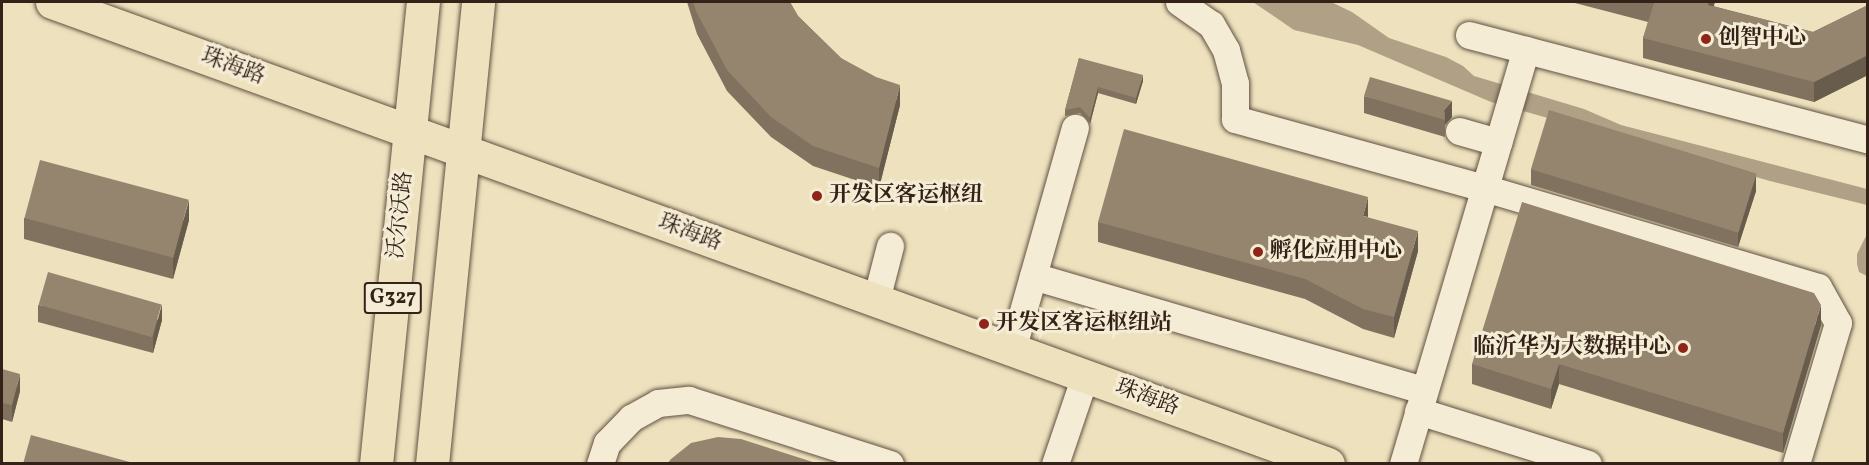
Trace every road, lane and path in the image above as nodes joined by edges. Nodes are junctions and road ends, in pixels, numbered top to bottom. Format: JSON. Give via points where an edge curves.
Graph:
{"nodes":[{"id":1,"x":52,"y":2,"type":"edge"},
{"id":2,"x":423,"y":2,"type":"edge"},
{"id":3,"x":478,"y":2,"type":"edge"},
{"id":4,"x":1179,"y":2,"type":"edge"},
{"id":5,"x":1469,"y":35,"type":"dead end"},
{"id":6,"x":1526,"y":50,"type":"junction"},
{"id":7,"x":1075,"y":128,"type":"dead end"},
{"id":8,"x":1460,"y":130,"type":"dead end"},
{"id":9,"x":410,"y":132,"type":"junction"},
{"id":10,"x":1868,"y":140,"type":"edge"},
{"id":11,"x":1498,"y":142,"type":"junction"},
{"id":12,"x":463,"y":151,"type":"junction"},
{"id":13,"x":1484,"y":189,"type":"junction"},
{"id":14,"x":890,"y":246,"type":"dead end"},
{"id":15,"x":1033,"y":276,"type":"junction"},
{"id":16,"x":876,"y":300,"type":"junction"},
{"id":17,"x":1012,"y":350,"type":"junction"},
{"id":18,"x":1086,"y":376,"type":"junction"},
{"id":19,"x":1421,"y":400,"type":"junction"},
{"id":20,"x":1060,"y":462,"type":"edge"},
{"id":21,"x":376,"y":464,"type":"edge"},
{"id":22,"x":432,"y":464,"type":"edge"},
{"id":23,"x":600,"y":464,"type":"edge"},
{"id":24,"x":890,"y":464,"type":"edge"},
{"id":25,"x":1328,"y":464,"type":"edge"},
{"id":26,"x":1403,"y":464,"type":"edge"},
{"id":27,"x":1588,"y":464,"type":"edge"},
{"id":28,"x":1796,"y":464,"type":"edge"}],
"edges":[{"from":1,"to":9,"type":"main road","name":"珠海路"},
{"from":2,"to":9,"type":"main road","name":"沃尔沃路","number":"G327"},
{"from":3,"to":12,"type":"main road","number":"G327"},
{"from":4,"to":13,"type":"lane","via":[[1211,24],[1226,50],[1235,82],[1235,119]]},
{"from":5,"to":6,"type":"lane"},
{"from":6,"to":10,"type":"lane"},
{"from":6,"to":11,"type":"lane"},
{"from":7,"to":15,"type":"lane"},
{"from":8,"to":11,"type":"lane"},
{"from":9,"to":12,"type":"main road","name":"珠海路"},
{"from":9,"to":21,"type":"main road","name":"沃尔沃路","number":"G327"},
{"from":11,"to":13,"type":"lane"},
{"from":12,"to":16,"type":"main road","name":"珠海路"},
{"from":12,"to":22,"type":"main road","number":"G327"},
{"from":13,"to":19,"type":"lane"},
{"from":13,"to":28,"type":"lane","via":[[1818,287],[1838,323]]},
{"from":14,"to":16,"type":"lane"},
{"from":15,"to":17,"type":"lane"},
{"from":15,"to":19,"type":"lane"},
{"from":16,"to":17,"type":"main road","name":"珠海路"},
{"from":17,"to":18,"type":"main road","name":"珠海路"},
{"from":18,"to":20,"type":"lane"},
{"from":18,"to":25,"type":"main road","name":"珠海路"},
{"from":19,"to":26,"type":"lane"},
{"from":19,"to":27,"type":"lane"},
{"from":23,"to":24,"type":"lane","via":[[607,443],[630,418],[658,403],[689,400]]}]}
